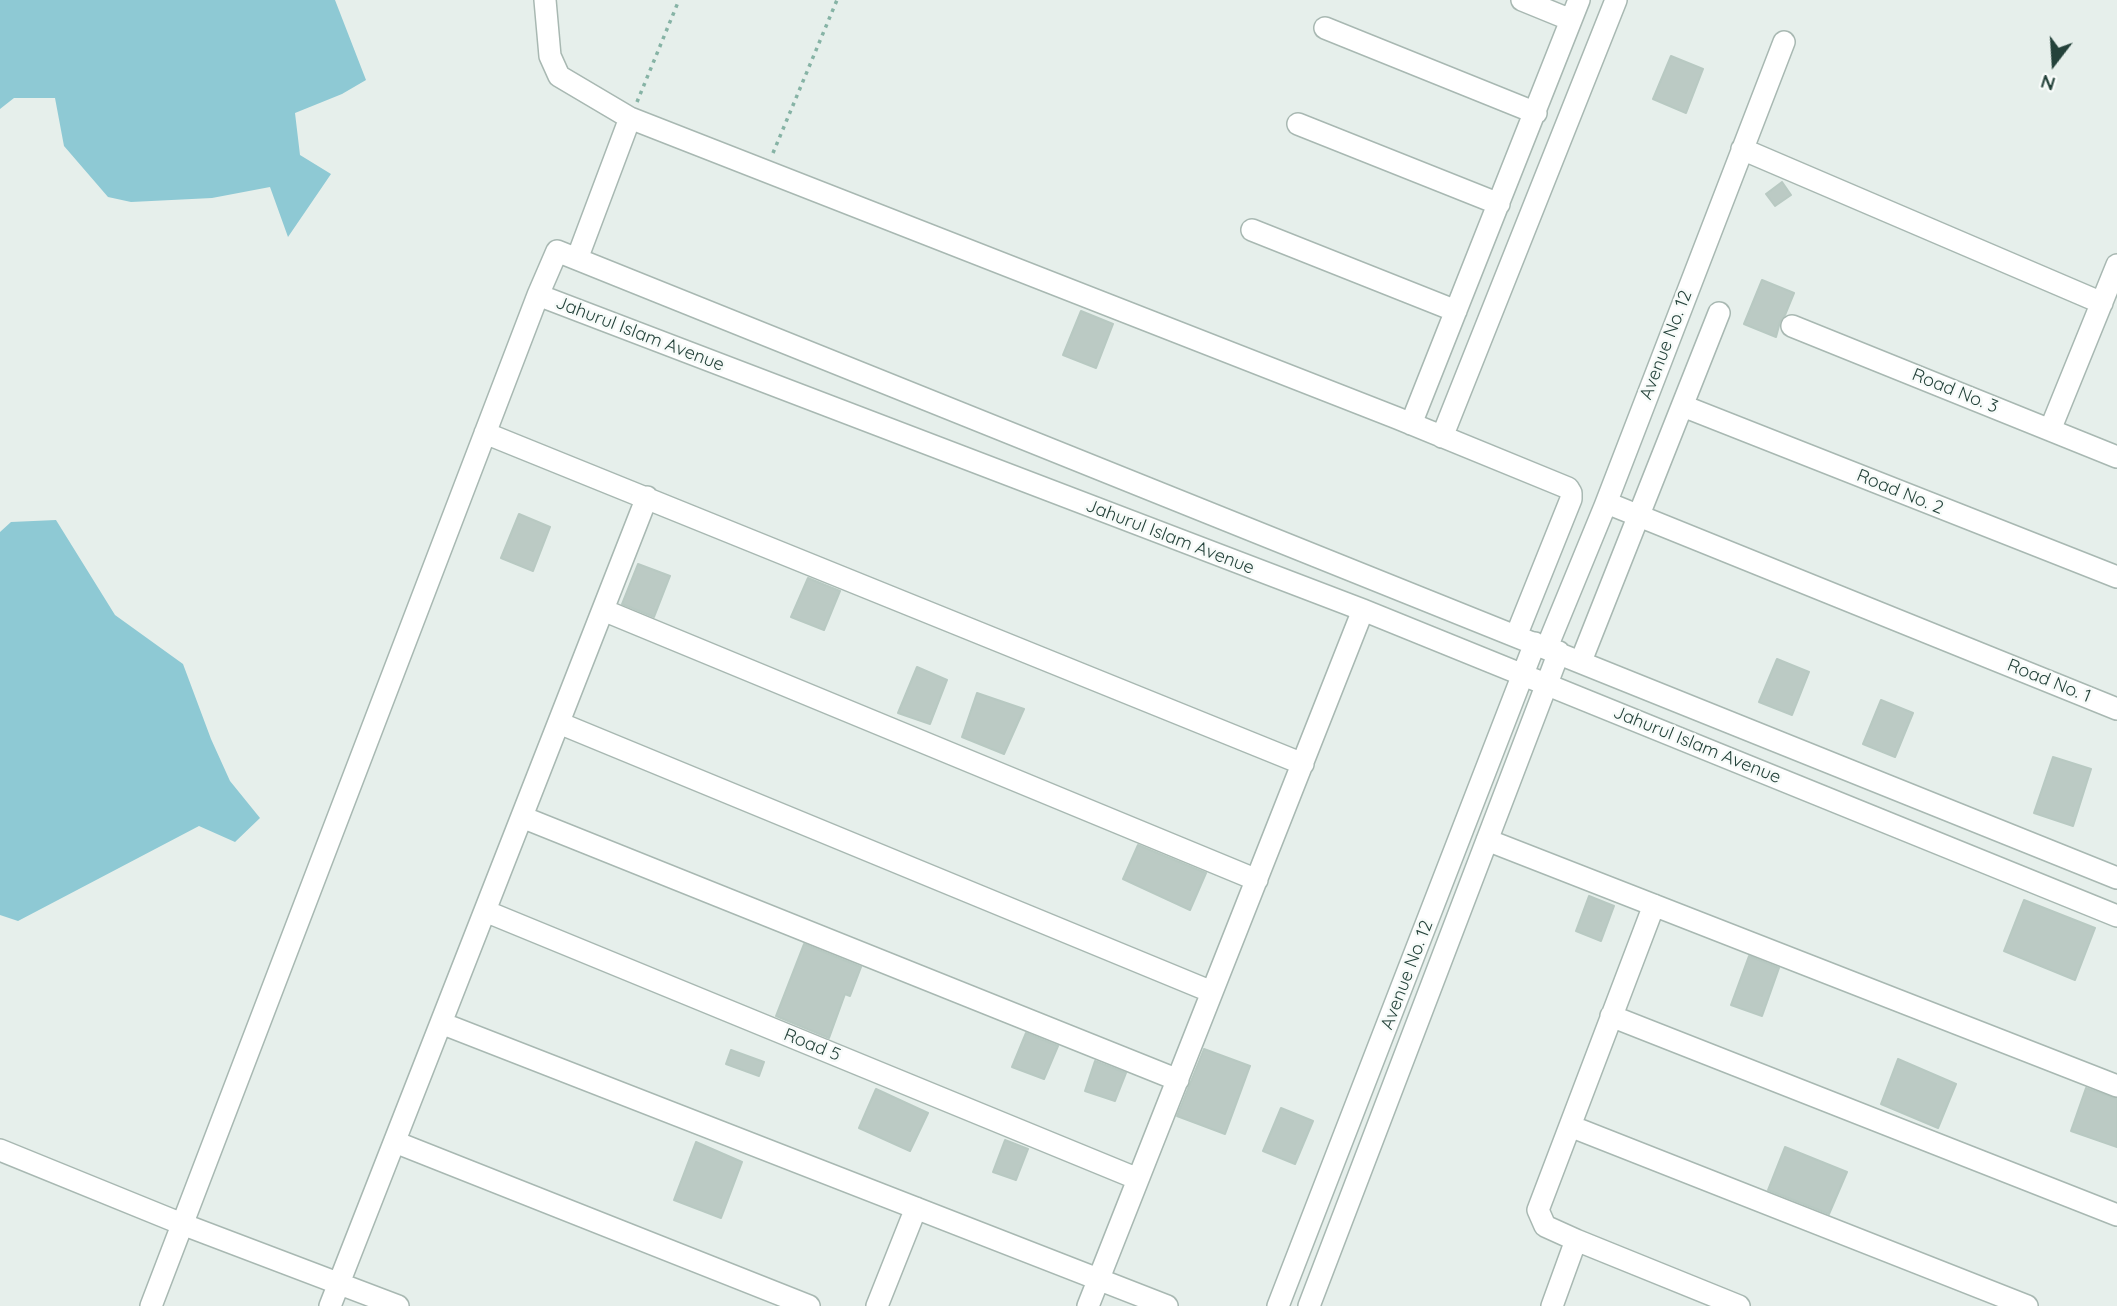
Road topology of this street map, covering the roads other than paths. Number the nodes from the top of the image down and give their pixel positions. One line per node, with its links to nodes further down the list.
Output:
1 (545, 0): 9 (street)
2 (1522, 0): 5 (street)
3 (1578, 0): 5 (street)
4 (1616, 0): 25 (street)
5 (1571, 20): 8 (street)
6 (1325, 28): 8 (street)
7 (1784, 42): 11 (street, Avenue No. 12)
8 (1535, 113): 12 (street)
9 (630, 118): 14 (street); 22 (street)
10 (1298, 124): 12 (street)
11 (1742, 149): 17 (street); 28 (street, Avenue No. 12)
12 (1499, 204): 18 (street)
13 (1252, 230): 18 (street)
14 (577, 259): 16 (street, Jahurul Islam Avenue); 33 (street, Jahurul Islam Avenue)
15 (2117, 265): 17 (street)
16 (538, 295): 24 (street); 32 (street, Jahurul Islam Avenue)
17 (2102, 303): 23 (street)
18 (1456, 311): 22 (street)
19 (1719, 313): 21 (street)
20 (1793, 326): 23 (street, Road No. 3)
21 (1683, 406): 29 (street); 30 (street, Road No. 2)
22 (1411, 424): 25 (street)
23 (2050, 430): 26 (street, Road No. 3)
24 (485, 433): 27 (street); 58 (street)
25 (1442, 437): 33 (street)
26 (2117, 457)
27 (647, 498): 31 (street); 39 (street)
28 (1605, 506): 29 (street, Road No. 1); 33 (street, Avenue No. 12)
29 (1640, 516): 34 (street); 37 (street, Road No. 1)
30 (2117, 577)
31 (603, 610): 38 (street); 43 (street)
32 (1363, 610): 35 (street, Jahurul Islam Avenue); 39 (street)
33 (1539, 645): 34 (street, Jahurul Islam Avenue); 35 (street, Avenue No. 12); 36 (street, Avenue No. 12)
34 (1581, 661): 42 (street, Jahurul Islam Avenue)
35 (1524, 676): 36 (street, Jahurul Islam Avenue); 69 (street, Avenue No. 12)
36 (1546, 684): 41 (street, Avenue No. 12); 46 (street, Jahurul Islam Avenue)
37 (2117, 709)
38 (559, 723): 40 (street); 47 (street)
39 (1303, 764): 43 (street)
40 (522, 817): 45 (street); 50 (street)
41 (1487, 840): 44 (street); 70 (street, Avenue No. 12)
42 (2117, 878)
43 (1257, 880): 47 (street)
44 (1654, 905): 48 (street); 51 (street)
45 (485, 911): 49 (street); 55 (street, Road 5)
46 (2117, 916)
47 (1212, 992): 50 (street)
48 (1611, 1016): 52 (street); 57 (street)
49 (442, 1023): 53 (street); 56 (street)
50 (1178, 1080): 55 (street)
51 (2117, 1086)
52 (1570, 1126): 59 (street); 73 (street)
53 (395, 1142): 61 (street); 65 (street)
54 (0, 1150): 58 (street)
55 (1139, 1179): 60 (street)
56 (915, 1208): 60 (street); 66 (street)
57 (2117, 1215)
58 (182, 1224): 61 (street); 62 (street)
59 (1576, 1240): 71 (street); 72 (street)
60 (1099, 1279): 67 (street); 68 (street)
61 (339, 1284): 63 (street); 64 (street)
62 (151, 1306)
63 (330, 1306)
64 (398, 1306)
65 (809, 1306)
66 (877, 1306)
67 (1088, 1306)
68 (1167, 1306)
69 (1278, 1306)
70 (1309, 1306)
71 (1552, 1306)
72 (1739, 1306)
73 (2027, 1306)

